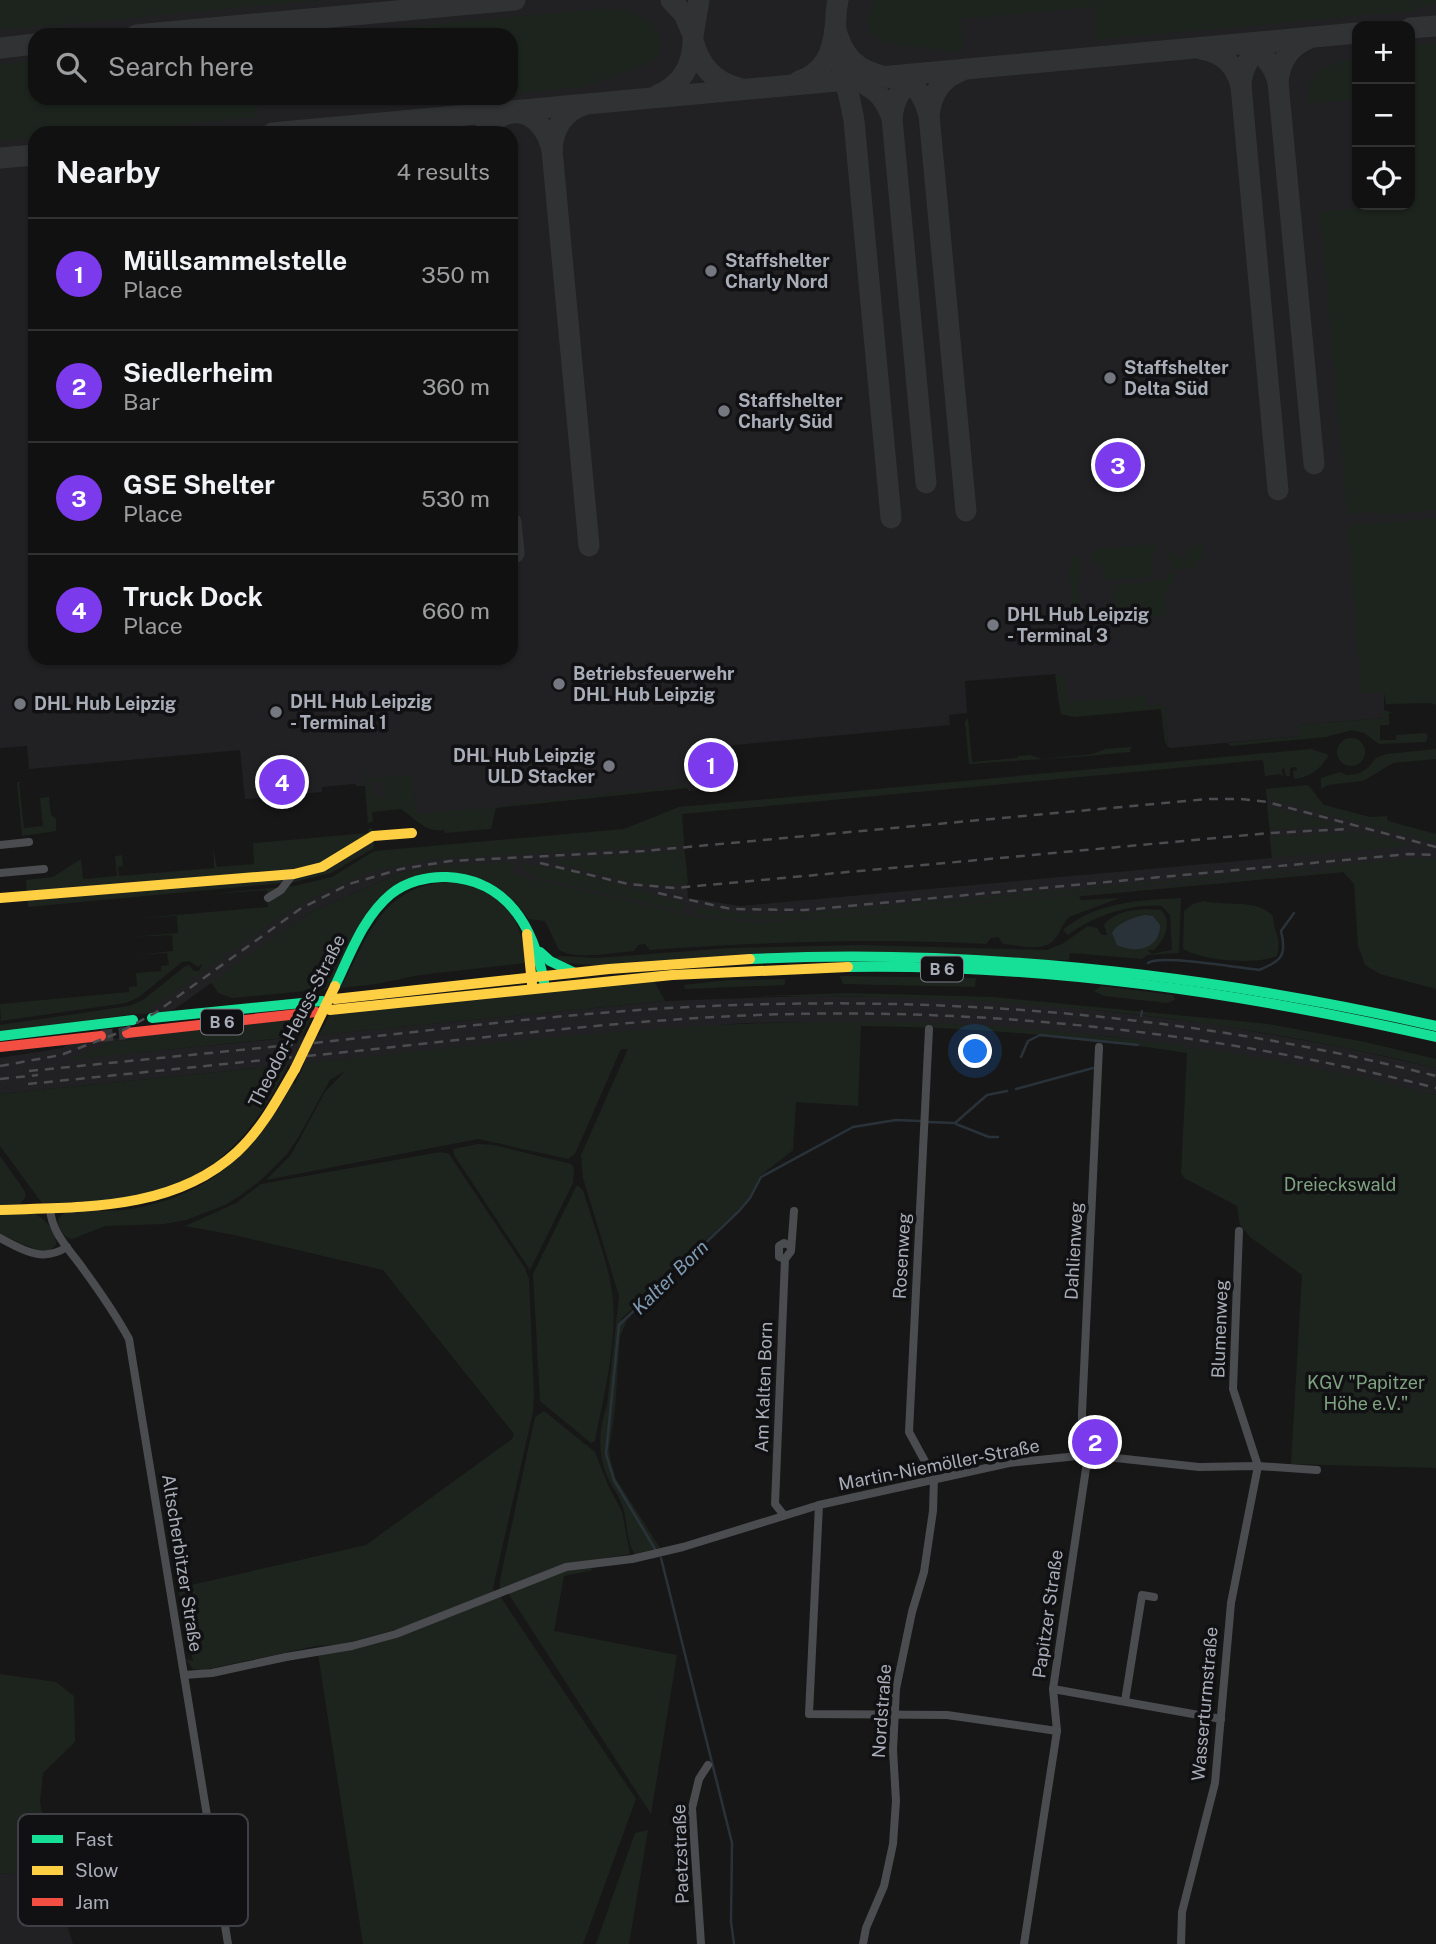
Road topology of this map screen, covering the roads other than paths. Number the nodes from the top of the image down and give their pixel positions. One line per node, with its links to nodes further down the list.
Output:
1 (412, 833): 6 (main road)
2 (29, 842): 3 (street)
3 (0, 845)
4 (44, 869): 5 (street)
5 (0, 873)
6 (293, 873): 7 (main road); 8 (street)
7 (0, 898)
8 (268, 898)
9 (525, 925): 10 (main road, Theodor-Heuss-Straße); 12 (main road, Theodor-Heuss-Straße); 29 (main road, Theodor-Heuss-Straße, bridge)
10 (537, 950): 11 (main road); 12 (main road, Theodor-Heuss-Straße)
11 (573, 972): 12 (main road, B 6); 18 (main road, B 6)
12 (537, 975): 13 (main road, Theodor-Heuss-Straße); 14 (main road, B 6)
13 (539, 989): 16 (main road, B 6); 18 (main road, B 6)
14 (335, 999)
15 (322, 1001): 19 (main road, B 6)
16 (330, 1010)
17 (316, 1012): 23 (main road, B 6)
18 (1349, 1012): 21 (main road, B 6); 26 (main road, B 6)
19 (152, 1018)
20 (133, 1020): 24 (main road)
21 (1436, 1027)
22 (929, 1029): 38 (street, Rosenweg)
23 (127, 1033)
24 (0, 1036)
25 (101, 1036): 28 (main road)
26 (1436, 1037)
27 (1099, 1046): 35 (street, Dahlienweg)
28 (0, 1047)
29 (50, 1209): 30 (main road, Theodor-Heuss-Straße); 34 (street, Altscherbitzer Straße)
30 (0, 1210)
31 (793, 1211): 40 (street, Am Kalten Born)
32 (1239, 1231): 36 (street, Blumenweg)
33 (0, 1238): 34 (street)
34 (66, 1247): 42 (street, Altscherbitzer Straße)
35 (1088, 1455): 36 (street, Martin-Niemöller-Straße); 38 (street, Martin-Niemöller-Straße); 43 (street, Papitzer Straße)
36 (1258, 1466): 37 (street, Martin-Niemöller-Straße); 46 (street, Wasserturmstraße)
37 (1317, 1470)
38 (934, 1478): 39 (street, Martin-Niemöller-Straße); 45 (street, Nordstraße)
39 (819, 1505): 40 (street, Martin-Niemöller-Straße); 45 (street, Martin-Niemöller-Straße)
40 (783, 1514): 42 (street, Martin-Niemöller-Straße)
41 (1154, 1597): 44 (street)
42 (184, 1675): 49 (street, Altscherbitzer Straße)
43 (1053, 1689): 44 (street); 47 (street, Papitzer Straße)
44 (1125, 1701): 46 (street)
45 (894, 1715): 47 (street); 53 (street, Nordstraße)
46 (1221, 1719): 55 (street, Wasserturmstraße)
47 (1057, 1731): 54 (street, Papitzer Straße)
48 (708, 1765): 52 (street, Paetzstraße)
49 (207, 1814)
50 (225, 1926): 51 (street, Altscherbitzer Straße)
51 (228, 1944)
52 (701, 1944)
53 (863, 1944)
54 (1024, 1944)
55 (1181, 1944)

